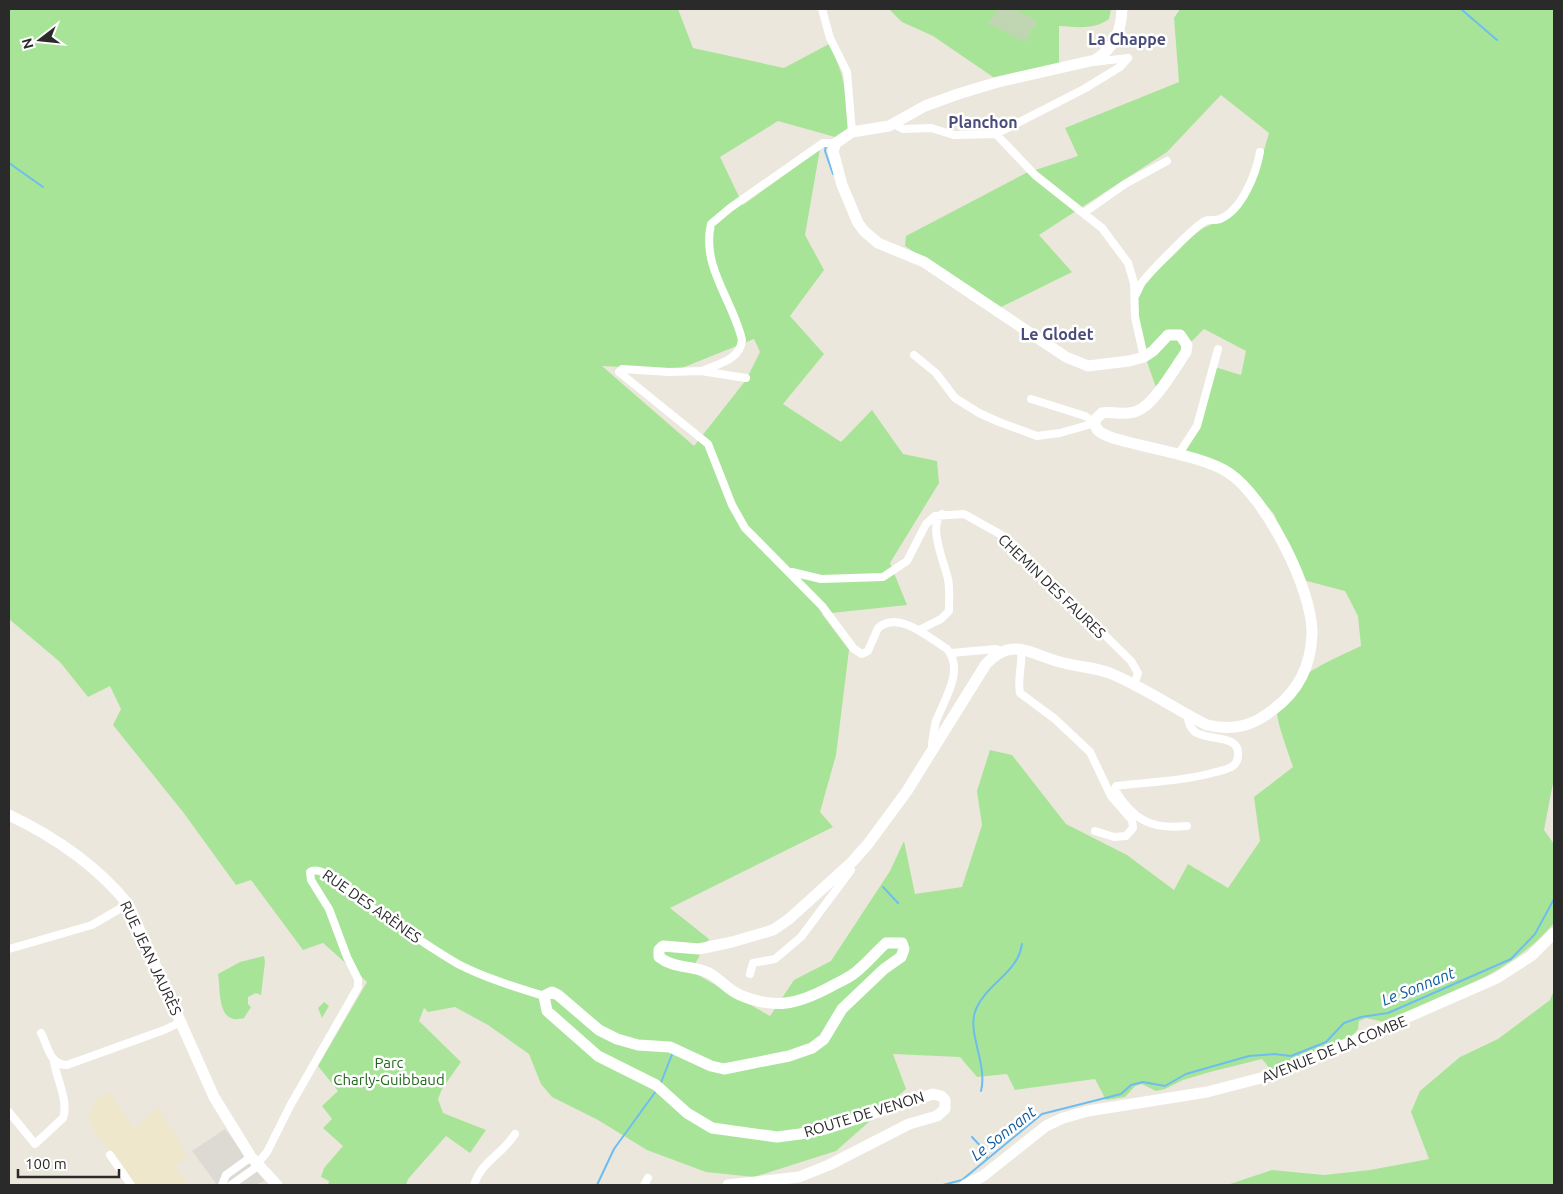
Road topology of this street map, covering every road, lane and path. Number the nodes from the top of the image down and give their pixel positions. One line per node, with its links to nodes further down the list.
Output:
1 (822, 9): 5 (street)
2 (1122, 9): 3 (street)
3 (1086, 63): 4 (street); 6 (street)
4 (894, 124): 5 (street); 6 (street)
5 (852, 132): 7 (street)
6 (996, 134): 10 (street)
7 (836, 143): 14 (street); 15 (street)
8 (1260, 152): 11 (street)
9 (1167, 161): 10 (street)
10 (1084, 212): 11 (street)
11 (1133, 300): 14 (street)
12 (1218, 349): 19 (street)
13 (914, 355): 18 (street)
14 (1144, 356): 18 (street)
15 (702, 371): 16 (street); 21 (street)
16 (746, 378)
17 (1031, 399): 18 (street)
18 (1095, 423): 19 (street)
19 (1178, 455): 27 (street)
20 (942, 514): 21 (street); 22 (street); 26 (street, CHEMIN DES FAURES)
21 (789, 572): 22 (street)
22 (919, 630): 25 (street)
23 (1021, 648): 24 (street); 26 (street); 31 (street)
24 (1001, 651): 25 (street); 28 (street)
25 (951, 653): 28 (street)
26 (1134, 685): 27 (street)
27 (1187, 715): 30 (street)
28 (934, 748): 32 (street)
29 (9, 815): 33 (street, RUE JEAN JAURÈS)
30 (1186, 826)
31 (1095, 831)
32 (852, 862): 36 (street); 37 (street)
33 (128, 904): 35 (street); 38 (street, RUE JEAN JAURÈS)
34 (1554, 933): 51 (street, AVENUE DE LA COMBE)
35 (9, 949)
36 (750, 974)
37 (544, 996): 44 (street, RUE DES ARÈNES); 50 (street, ROUTE DE VENON)
38 (181, 1022): 40 (street); 44 (street, RUE JEAN JAURÈS)
39 (40, 1033): 40 (street)
40 (54, 1061): 41 (street)
41 (9, 1112)
42 (515, 1134): 49 (street)
43 (110, 1155): 46 (street)
44 (256, 1162): 45 (street, RUE JEAN JAURÈS); 47 (street); 48 (street)
45 (275, 1184)
46 (131, 1185)
47 (222, 1185)
48 (231, 1185)
49 (474, 1185)
50 (728, 1185)
51 (966, 1185)

